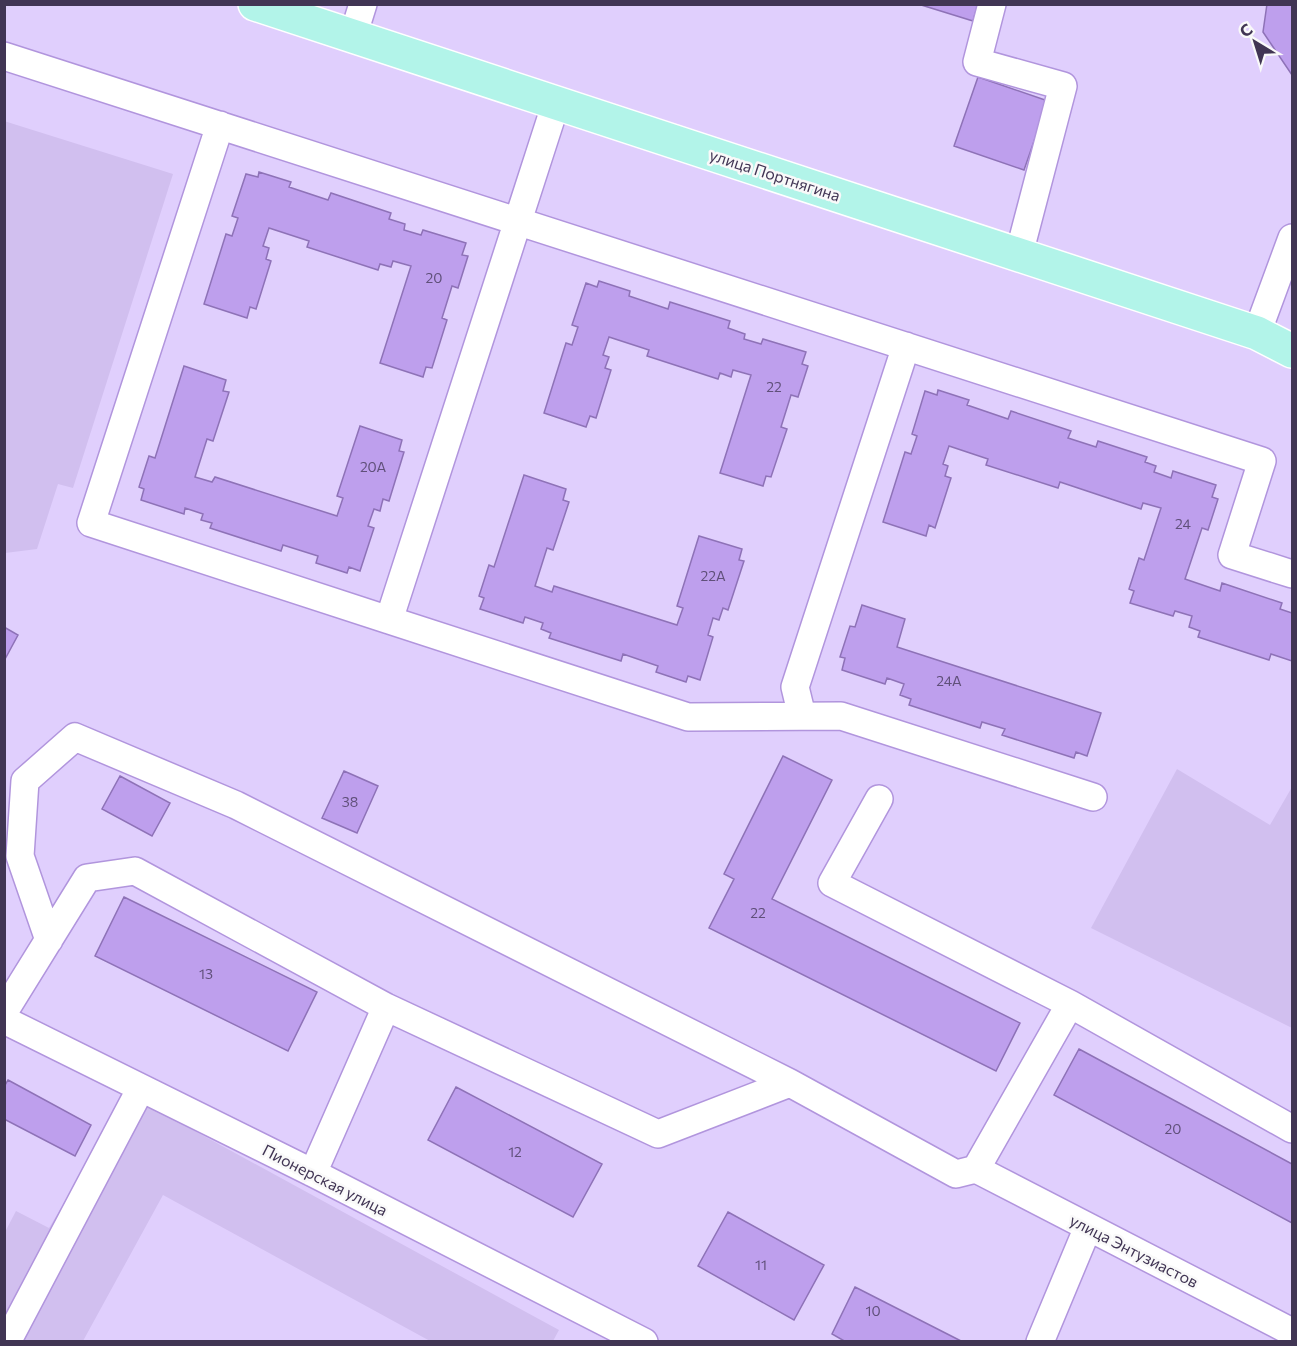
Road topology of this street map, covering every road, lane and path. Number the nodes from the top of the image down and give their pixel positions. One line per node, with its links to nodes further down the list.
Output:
1 (255, 4): 4 (main road, улица Портнягина)
2 (363, 4): 4 (street)
3 (992, 4): 10 (street)
4 (353, 36): 6 (main road, улица Портнягина)
5 (4, 56): 7 (street)
6 (556, 103): 8 (street); 10 (main road, улица Портнягина)
7 (220, 125): 8 (street); 15 (street)
8 (517, 221): 12 (street); 15 (street)
9 (1293, 238): 11 (street)
10 (1019, 255): 11 (main road, улица Портнягина)
11 (1257, 333): 13 (main road, улица Портнягина)
12 (906, 346): 14 (street); 16 (street)
13 (1293, 351)
14 (1293, 574)
15 (389, 620): 16 (street)
16 (802, 716): 17 (street)
17 (1093, 797)
18 (879, 799): 20 (street)
19 (49, 940): 21 (street); 22 (street); 24 (street)
20 (1070, 1004): 26 (street); 27 (street)
21 (386, 1006): 24 (street); 28 (street)
22 (4, 1012)
23 (4, 1020): 25 (street, Пионерская улица)
24 (790, 1083): 27 (street)
25 (141, 1088): 28 (street, Пионерская улица); 31 (street)
26 (1293, 1130)
27 (976, 1169): 29 (street, улица Энтузиастов)
28 (313, 1173): 32 (street, Пионерская улица)
29 (1088, 1227): 30 (street, улица Энтузиастов); 33 (street)
30 (1293, 1332)
31 (7, 1341)
32 (644, 1341)
33 (1040, 1341)

